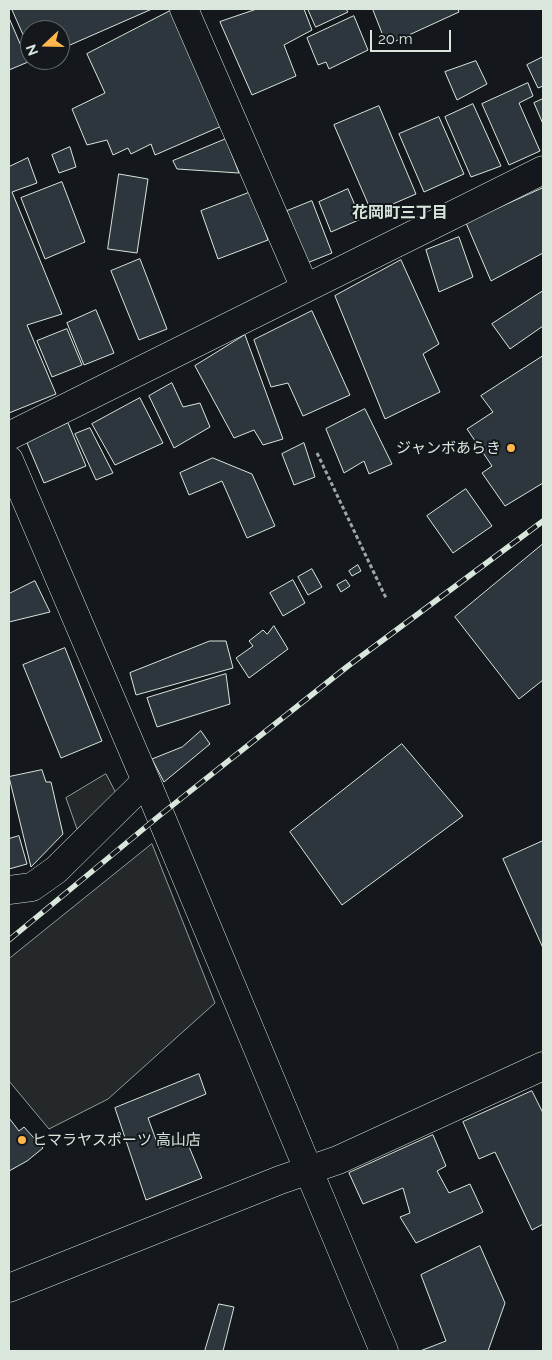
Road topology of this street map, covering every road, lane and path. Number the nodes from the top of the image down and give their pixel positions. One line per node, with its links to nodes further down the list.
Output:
1 (184, 9): 3 (street)
2 (543, 170): 3 (street)
3 (305, 288): 4 (street)
4 (9, 436)
5 (317, 453): 7 (path)
6 (9, 460): 8 (street)
7 (386, 598)
8 (146, 781): 9 (street); 11 (street)
9 (20, 889)
10 (543, 1066): 11 (street)
11 (310, 1170): 12 (street); 13 (street)
12 (9, 1288)
13 (384, 1351)

